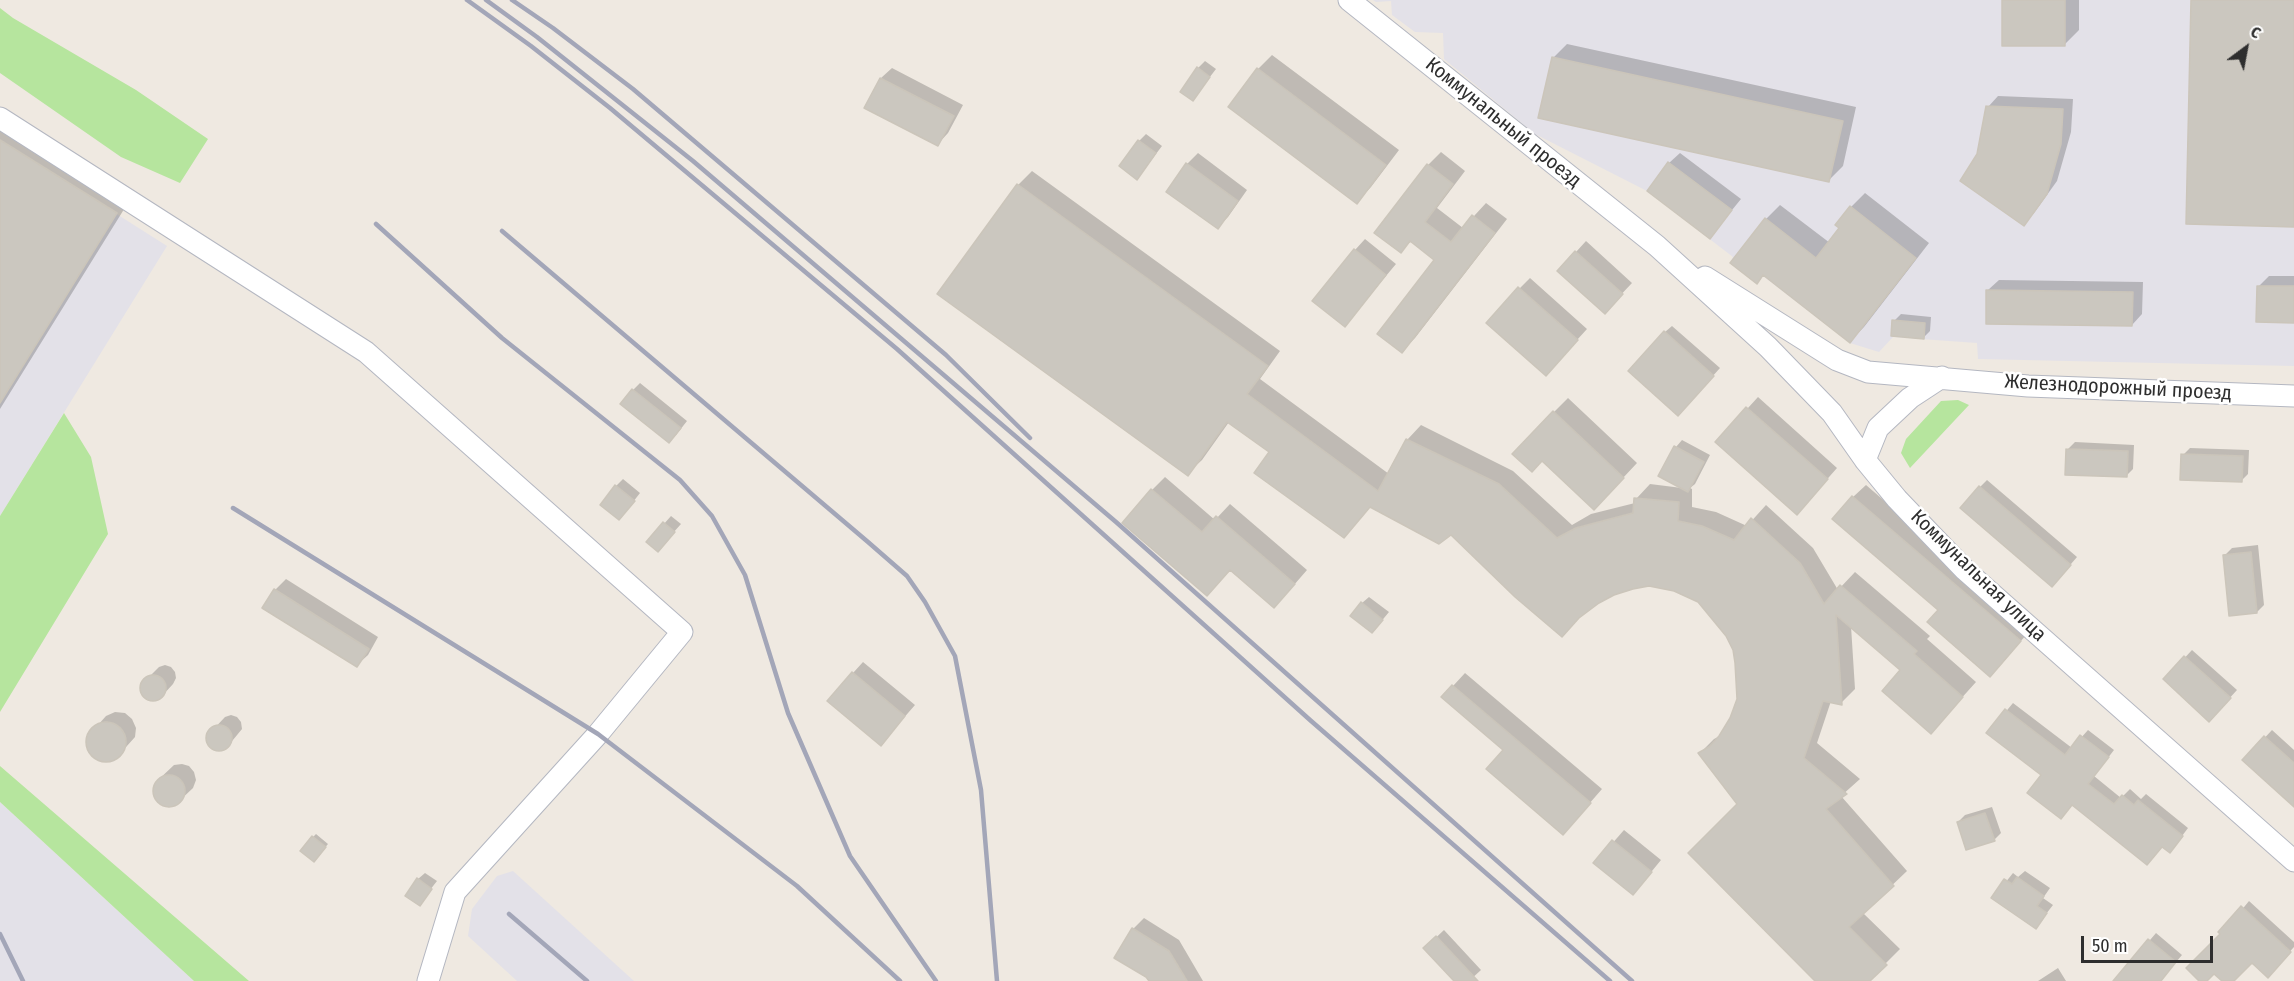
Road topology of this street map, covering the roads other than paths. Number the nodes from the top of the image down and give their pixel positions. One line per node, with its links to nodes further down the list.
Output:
1 (1349, 0): 3 (street, Коммунальный проезд)
2 (0, 118): 8 (street)
3 (1657, 246): 4 (street, Железнодорожный проезд); 6 (street, Коммунальная улица)
4 (1942, 377): 5 (street, Железнодорожный проезд); 6 (street)
5 (2294, 396)
6 (1865, 460): 7 (street, Коммунальная улица)
7 (2294, 861)
8 (428, 981)

